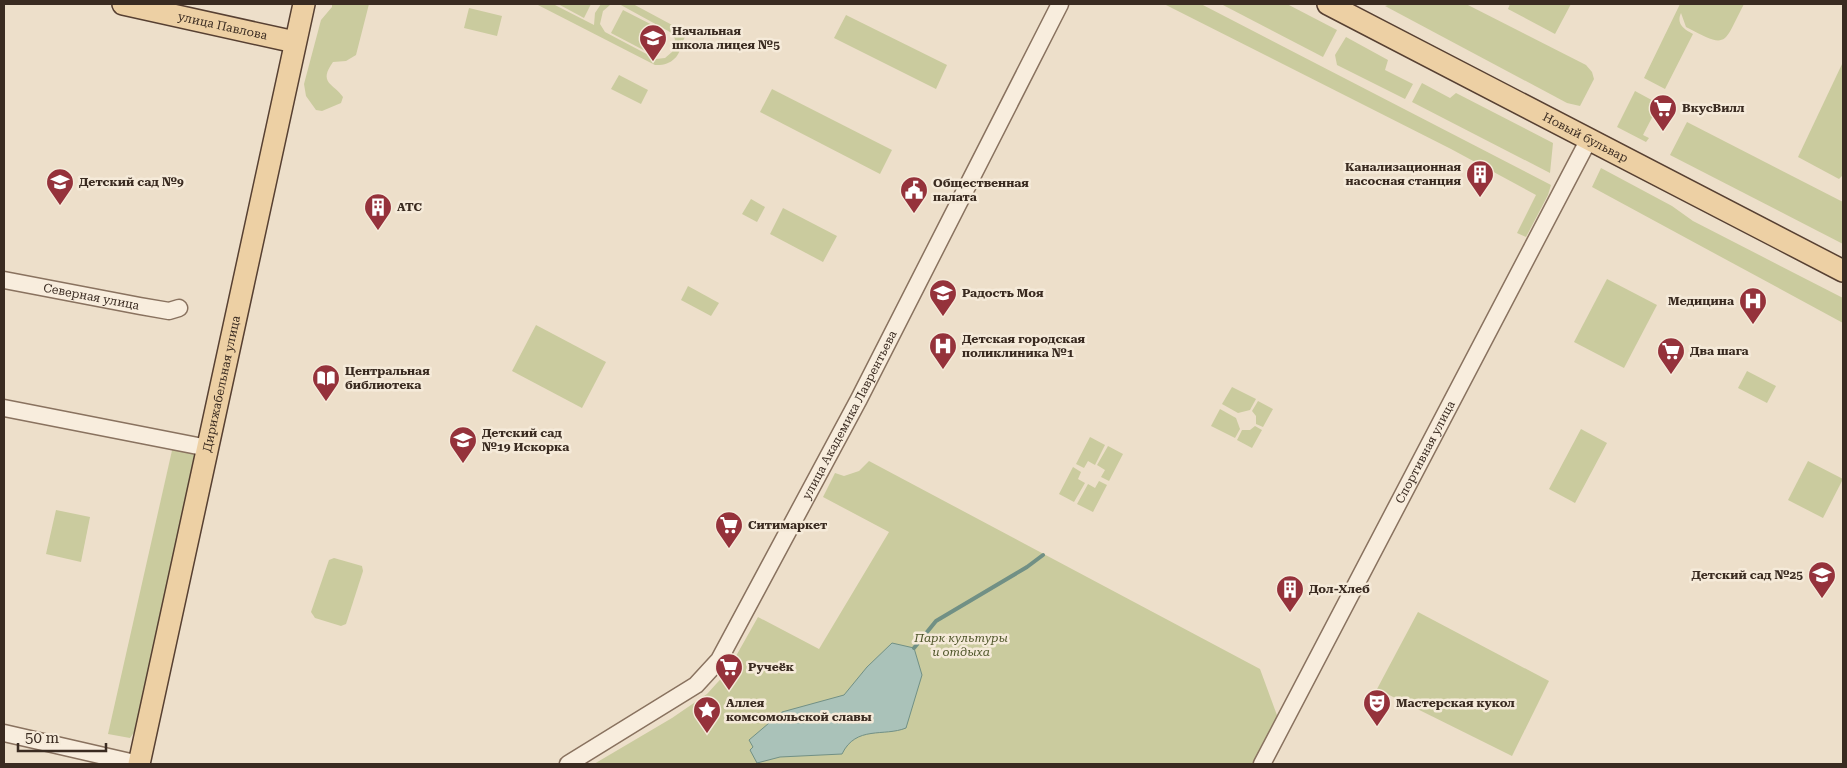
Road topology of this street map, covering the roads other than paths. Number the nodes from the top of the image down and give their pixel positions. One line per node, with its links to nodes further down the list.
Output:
1 (123, 4): 5 (main road, улица Павлова)
2 (304, 4): 5 (main road, Дирижабельная улица)
3 (1060, 4): 14 (street, улица Академика Лаврентьева)
4 (1328, 4): 6 (main road, Новый бульвар)
5 (295, 42): 11 (main road, Дирижабельная улица)
6 (1588, 139): 7 (main road, Новый бульвар); 15 (street, Спортивная улица)
7 (1843, 271)
8 (4, 280): 9 (street, Северная улица)
9 (179, 308)
10 (4, 408): 11 (street)
11 (208, 448): 13 (main road, Дирижабельная улица)
12 (4, 733): 13 (street)
13 (139, 764)
14 (568, 764)
15 (1262, 764)

